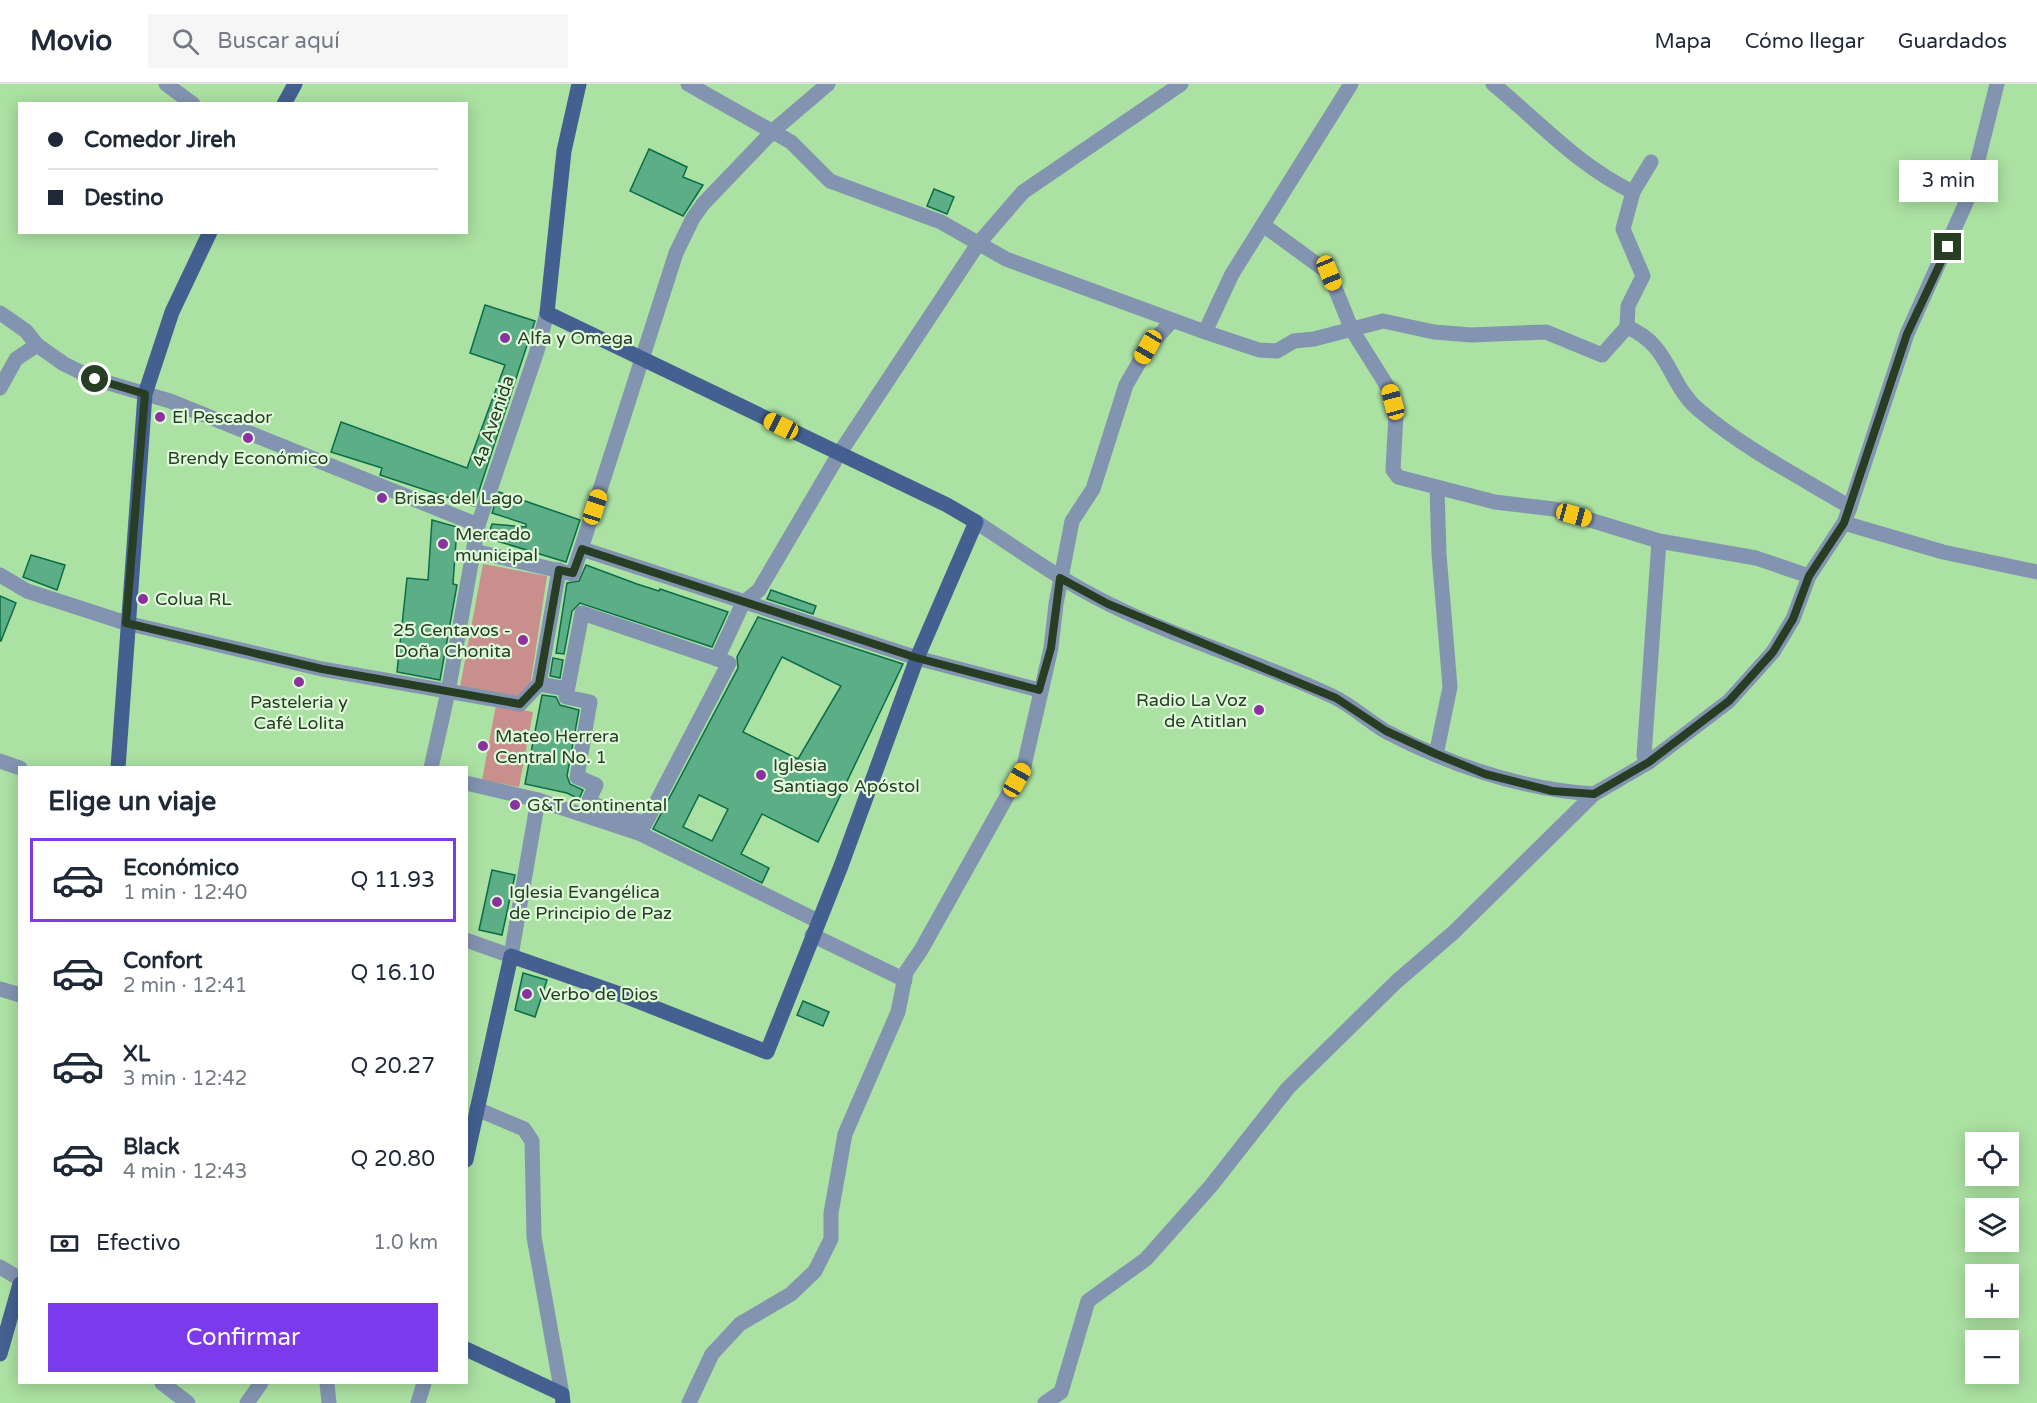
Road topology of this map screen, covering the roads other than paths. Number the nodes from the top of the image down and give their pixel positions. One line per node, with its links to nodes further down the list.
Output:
1 (166, 84): 10 (street)
2 (295, 84): 11 (main road)
3 (579, 84): 19 (main road, 4a Avenida)
4 (688, 84): 12 (street)
5 (828, 84): 12 (street)
6 (1181, 84): 17 (street)
7 (1351, 84): 15 (street)
8 (1493, 84): 14 (street)
9 (1997, 84): 30 (street)
10 (190, 102)
11 (285, 102)
12 (774, 130): 17 (street); 25 (street)
13 (1651, 162): 14 (street)
14 (1633, 192): 21 (street)
15 (1263, 225): 22 (street); 23 (street)
16 (209, 234): 27 (main road)
17 (978, 244): 20 (street); 28 (street)
18 (0, 313): 24 (street)
19 (547, 313): 25 (main road); 33 (street, 4a Avenida)
20 (1172, 321): 23 (street); 41 (street)
21 (1627, 327): 22 (street); 30 (street)
22 (1352, 330): 23 (street); 29 (street)
23 (1205, 333)
24 (37, 345): 26 (street); 27 (street)
25 (643, 359): 28 (main road); 35 (street)
26 (0, 388)
27 (145, 394): 33 (street); 43 (main road)
28 (839, 454): 31 (main road); 42 (street)
29 (1437, 488): 34 (street); 50 (street)
30 (1850, 507): 32 (street)
31 (976, 522): 41 (street); 44 (main road)
32 (1844, 523): 38 (street); 40 (street)
33 (478, 525): 36 (street, 4a Avenida)
34 (1659, 541): 40 (street); 52 (street)
35 (582, 549): 37 (street); 42 (street)
36 (474, 551): 37 (street); 49 (street, 4a Avenida)
37 (559, 570): 46 (street)
38 (2037, 572)
39 (0, 575): 43 (street)
40 (1809, 576): 52 (street)
41 (1060, 578): 48 (street); 50 (street)
42 (743, 603): 44 (street); 45 (street)
43 (126, 623): 49 (street); 53 (main road)
44 (917, 658): 48 (street); 59 (main road)
45 (717, 659): 47 (street); 47 (street)
46 (539, 684): 47 (street); 49 (street)
47 (567, 689)
48 (1039, 690): 62 (street)
49 (448, 692): 54 (street, 4a Avenida)
50 (1436, 754): 57 (street)
51 (0, 761): 55 (street)
52 (1649, 762): 57 (street)
53 (118, 766)
54 (431, 766)
55 (18, 767)
56 (468, 783): 58 (street)
57 (1594, 794): 82 (street)
58 (538, 800): 59 (street); 61 (street)
59 (815, 928): 61 (main road); 62 (street)
60 (468, 941): 61 (street)
61 (512, 956): 65 (main road)
62 (905, 980): 81 (street)
63 (0, 989): 64 (street)
64 (18, 994)
65 (473, 1112): 66 (main road); 76 (street)
66 (468, 1146)
67 (0, 1268): 68 (street)
68 (18, 1280)
69 (18, 1288): 71 (main road)
70 (468, 1350): 76 (main road)
71 (0, 1354)
72 (163, 1384): 77 (street)
73 (260, 1384): 78 (street)
74 (327, 1384): 79 (street)
75 (424, 1384): 80 (street)
76 (563, 1399)
77 (188, 1403)
78 (247, 1403)
79 (329, 1403)
80 (418, 1403)
81 (689, 1403)
82 (1045, 1403)

